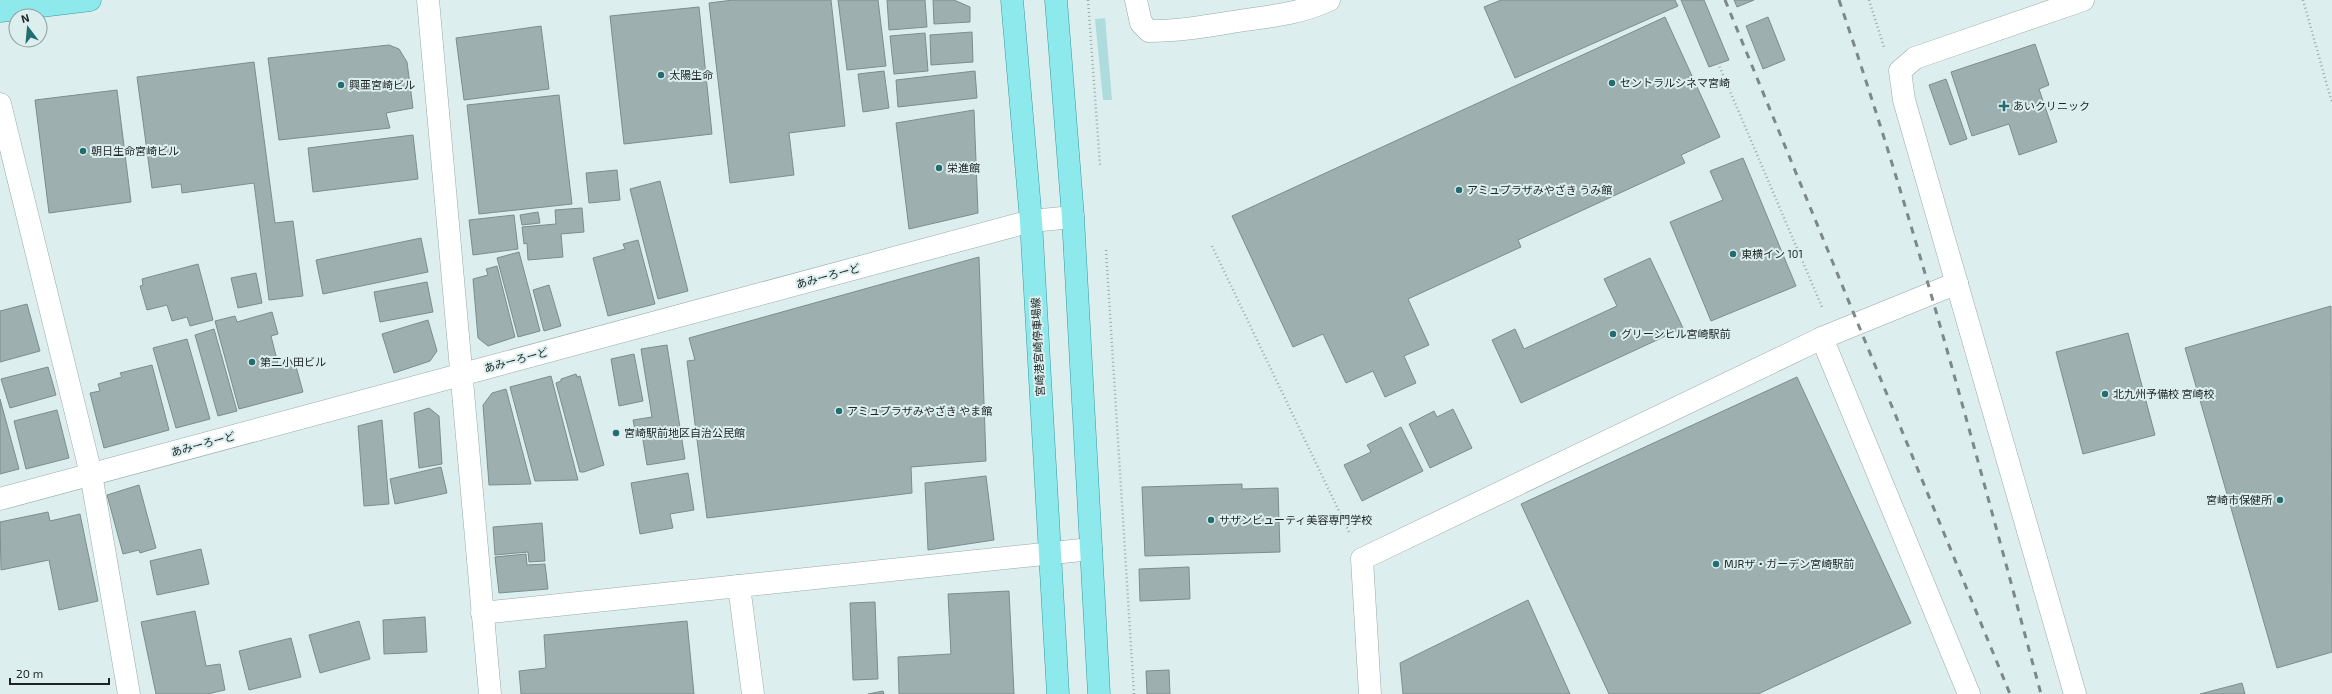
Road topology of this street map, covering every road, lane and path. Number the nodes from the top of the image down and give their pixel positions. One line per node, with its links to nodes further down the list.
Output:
1 (90, 0): 11 (main road)
2 (428, 0): 24 (street)
3 (1012, 0): 18 (main road, 宮崎港宮崎停車場線)
4 (1056, 0): 17 (main road)
5 (1088, 0): 16 (path)
6 (1136, 0): 7 (street)
7 (1328, 0)
8 (1869, 0): 12 (path)
9 (2083, 0): 21 (street)
10 (2303, 0): 14 (path)
11 (0, 11)
12 (1884, 47)
13 (1718, 63): 22 (path)
14 (2332, 103)
15 (0, 104): 25 (street)
16 (1100, 168)
17 (1073, 217): 18 (street, あみーろーど); 27 (main road)
18 (1031, 221): 24 (street, あみーろーど); 28 (main road, 宮崎港宮崎停車場線)
19 (1105, 246): 37 (path)
20 (1212, 246): 29 (path)
21 (1957, 283): 23 (street); 40 (street)
22 (1824, 311)
23 (1822, 338): 29 (street); 39 (street)
24 (460, 375): 25 (street, あみーろーど); 31 (street)
25 (91, 474): 26 (street, あみーろーど); 32 (street)
26 (0, 499)
27 (1091, 549): 28 (street); 36 (main road)
28 (1049, 554): 30 (street); 35 (main road, 宮崎港宮崎停車場線)
29 (1362, 560): 38 (street)
30 (739, 586): 31 (street); 34 (street)
31 (482, 612): 33 (street)
32 (129, 694)
33 (490, 694)
34 (753, 694)
35 (1058, 694)
36 (1099, 694)
37 (1134, 694)
38 (1370, 694)
39 (1969, 694)
40 (2075, 694)

